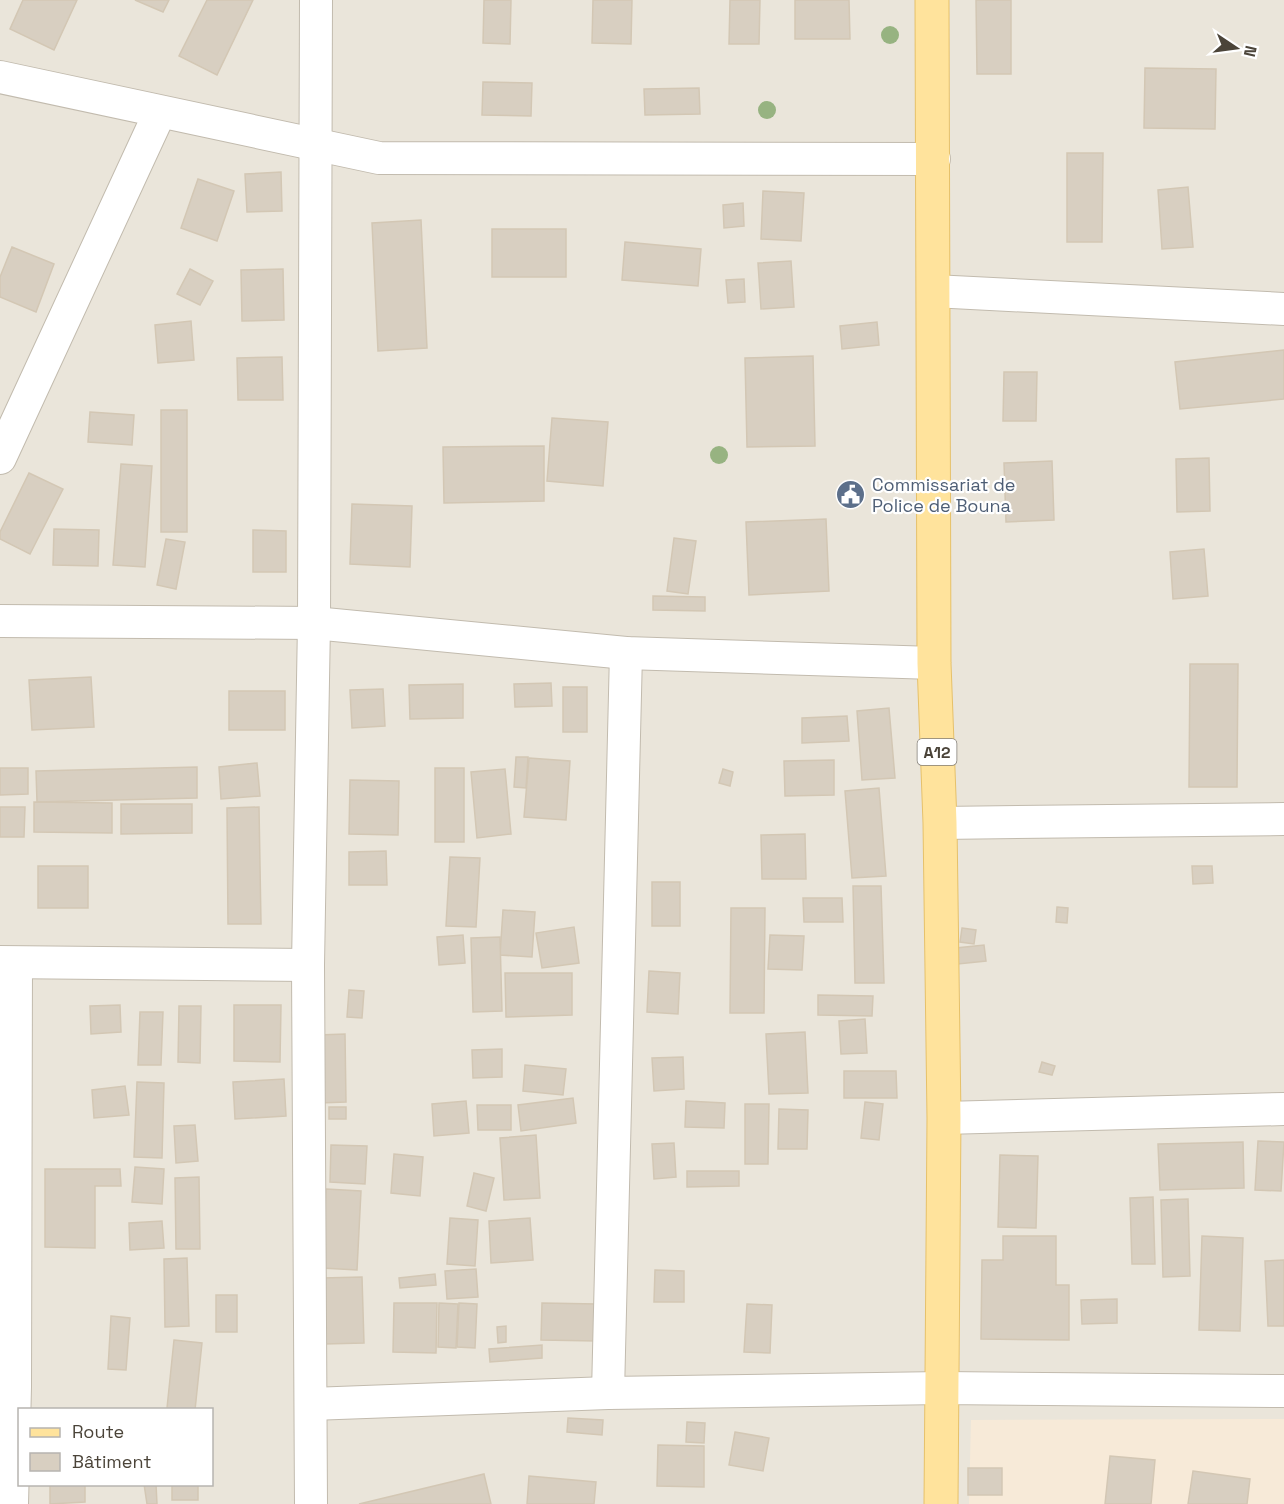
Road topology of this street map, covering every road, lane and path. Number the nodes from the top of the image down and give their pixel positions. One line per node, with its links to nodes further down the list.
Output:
1 (316, 0): 5 (street)
2 (932, 0): 6 (main road, A12)
3 (0, 77): 4 (street)
4 (160, 112): 5 (street); 9 (street)
5 (314, 144): 6 (street); 11 (street)
6 (934, 159): 7 (main road, A12)
7 (933, 291): 8 (street); 13 (main road, A12)
8 (1284, 309)
9 (0, 458)
10 (0, 621): 11 (street)
11 (314, 623): 12 (street); 17 (street)
12 (626, 653): 13 (street); 24 (street)
13 (934, 663): 15 (main road, A12)
14 (1284, 819): 15 (street)
15 (940, 823): 20 (main road, A12)
16 (8, 962): 17 (street); 18 (street)
17 (308, 965): 25 (street)
18 (8, 1078): 21 (street)
19 (1284, 1109): 20 (street)
20 (944, 1118): 22 (main road, A12)
21 (8, 1387): 26 (street)
22 (942, 1388): 23 (street); 24 (street); 28 (main road, A12)
23 (1284, 1391)
24 (608, 1393): 25 (street)
25 (311, 1404): 27 (street)
26 (12, 1504)
27 (311, 1504)
28 (941, 1504)

